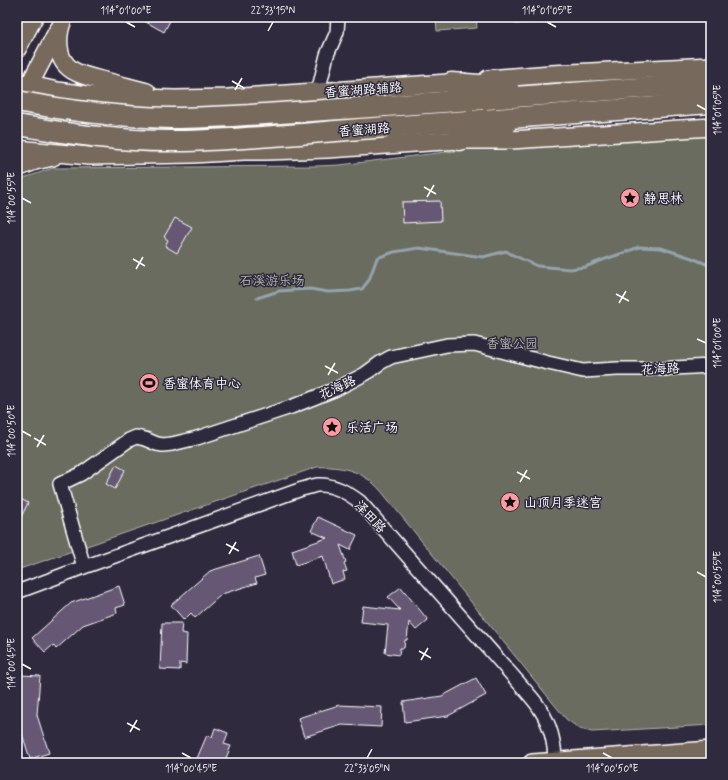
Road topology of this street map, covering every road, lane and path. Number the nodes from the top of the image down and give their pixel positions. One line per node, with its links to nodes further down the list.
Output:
1 (26, 17): 5 (main road)
2 (34, 17): 6 (main road)
3 (338, 17): 11 (street)
4 (64, 18): 8 (main road); 14 (main road)
5 (17, 27)
6 (17, 48)
7 (711, 66): 9 (main road, 香蜜湖路辅路)
8 (23, 83): 13 (main road, 香蜜湖路辅路); 17 (main road)
9 (451, 83): 11 (main road, 香蜜湖路辅路); 12 (highway)
10 (711, 83): 12 (highway, 香蜜湖路)
11 (318, 92): 14 (main road, 香蜜湖路辅路)
12 (570, 93): 15 (highway, 香蜜湖路, bridge)
13 (82, 94): 14 (main road, 香蜜湖路辅路); 23 (main road)
14 (175, 99)
15 (17, 101)
16 (711, 103): 18 (highway, 香蜜湖路)
17 (17, 108)
18 (550, 115): 19 (highway, 香蜜湖路, bridge); 21 (highway)
19 (17, 125)
20 (711, 126): 21 (main road)
21 (459, 140): 23 (main road)
22 (17, 149): 23 (main road)
23 (84, 155): 24 (main road)
24 (17, 168)
25 (711, 366): 26 (street, 花海路)
26 (84, 567): 27 (street, 泽田路); 29 (street, 泽田路)
27 (17, 592)
28 (711, 750): 29 (main road)
29 (556, 762): 30 (main road)
30 (532, 763)

